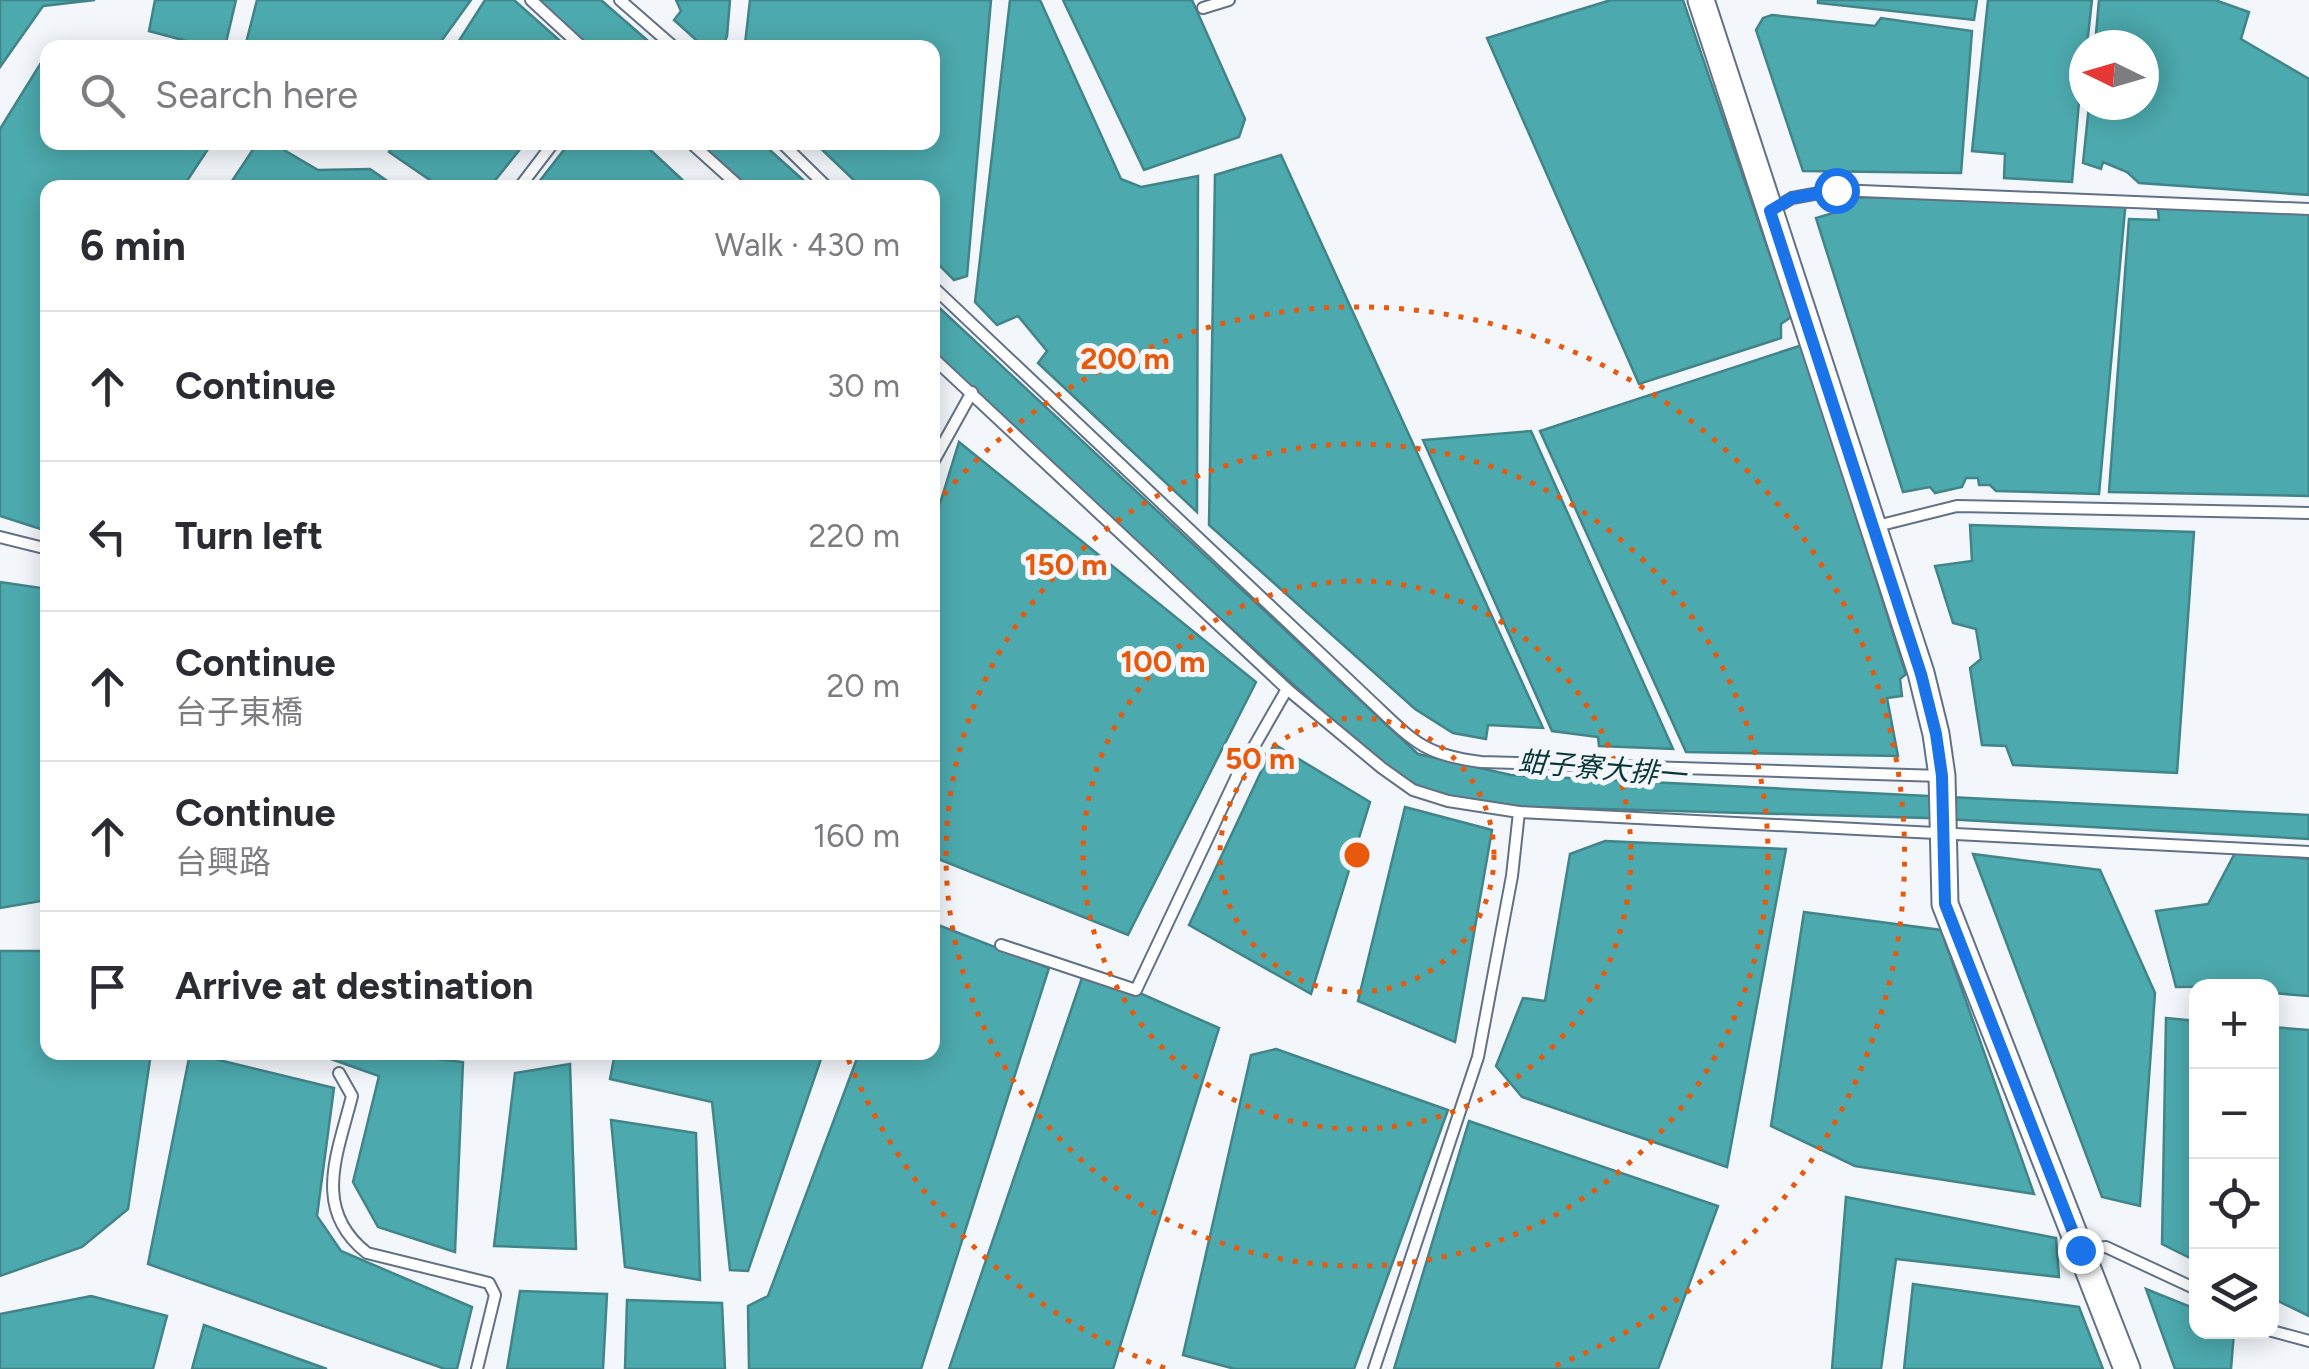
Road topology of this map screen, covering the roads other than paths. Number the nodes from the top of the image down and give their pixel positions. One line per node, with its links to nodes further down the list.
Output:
1 (531, 0): 6 (lane)
2 (620, 0): 7 (lane)
3 (1229, 0): 5 (lane)
4 (1700, 0): 15 (street)
5 (1203, 8)
6 (575, 40)
7 (666, 40)
8 (548, 150): 11 (lane)
9 (699, 150): 12 (lane)
10 (788, 150): 13 (lane)
11 (524, 180)
12 (732, 180)
13 (820, 180)
14 (2309, 209): 15 (lane)
15 (1770, 211): 21 (street)
16 (940, 294): 25 (lane)
17 (940, 364): 18 (lane)
18 (972, 392): 19 (lane); 24 (lane)
19 (940, 450)
20 (2309, 513): 21 (lane)
21 (1874, 527): 25 (street)
22 (0, 537): 23 (lane)
23 (40, 547)
24 (1288, 689): 26 (lane); 29 (lane)
25 (1942, 776): 27 (street)
26 (1519, 812): 27 (lane); 36 (lane)
27 (1941, 835): 28 (lane); 31 (street)
28 (2309, 852)
29 (1001, 945)
30 (339, 1074): 35 (lane)
31 (2080, 1250): 32 (lane); 37 (street)
32 (2189, 1286)
33 (2279, 1333): 34 (lane)
34 (2309, 1341)
35 (478, 1369)
36 (1374, 1369)
37 (2126, 1369)

